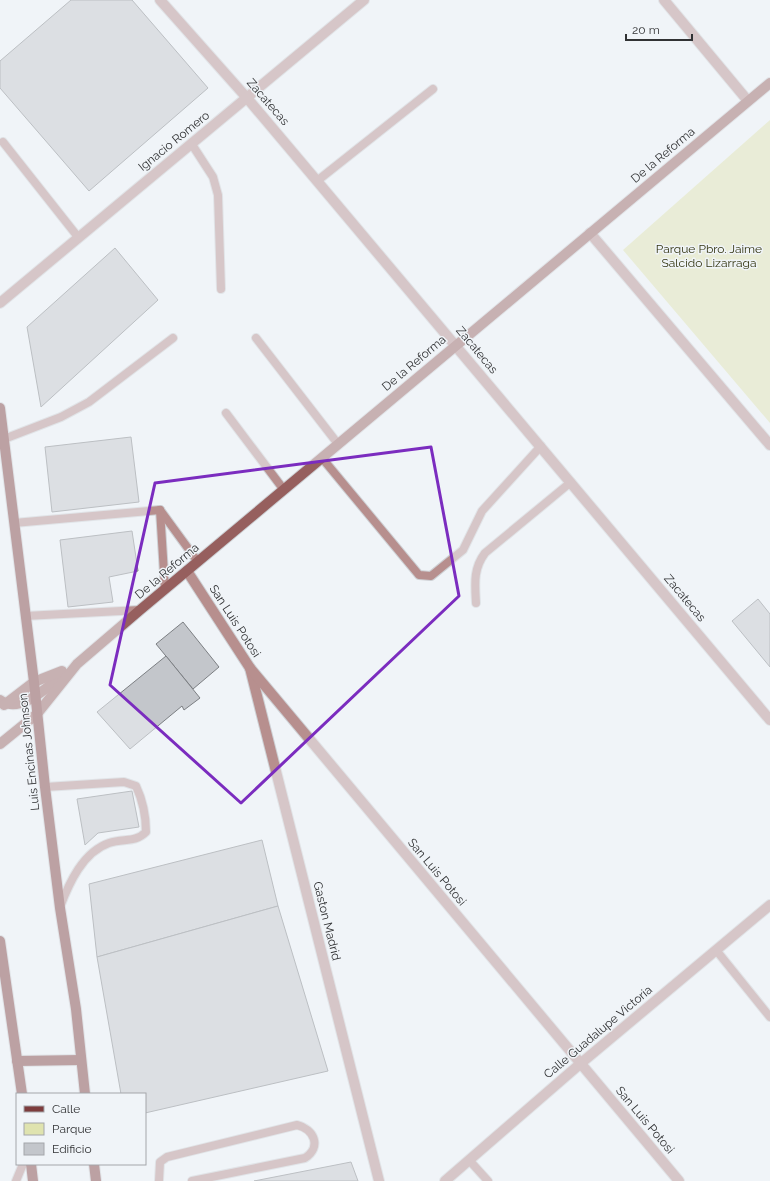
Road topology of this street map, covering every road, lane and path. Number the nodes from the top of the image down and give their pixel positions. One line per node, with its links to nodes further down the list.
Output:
1 (160, 0): 6 (street, Zacatecas)
2 (364, 0): 6 (street, Ignacio Romero)
3 (664, 0): 7 (street)
4 (770, 83): 7 (main road, De la Reforma)
5 (433, 89): 10 (lane)
6 (247, 98): 9 (street, Ignacio Romero); 10 (street, Zacatecas)
7 (748, 101): 11 (main road, De la Reforma)
8 (3, 142): 12 (lane)
9 (192, 143): 12 (street, Ignacio Romero); 13 (lane)
10 (317, 181): 17 (street, Zacatecas)
11 (590, 233): 17 (main road, De la Reforma); 22 (street)
12 (78, 237): 14 (street, Ignacio Romero)
13 (221, 289)
14 (0, 303)
15 (173, 338): 20 (lane)
16 (256, 338): 21 (lane)
17 (456, 345): 21 (main road, De la Reforma); 23 (street, Zacatecas)
18 (0, 408): 20 (main road, Luis Encinas Johnson)
19 (226, 413): 26 (lane)
20 (4, 439): 28 (main road, Luis Encinas Johnson)
21 (338, 444): 24 (main road, De la Reforma)
22 (770, 445)
23 (541, 446): 24 (lane); 25 (street, Zacatecas)
24 (322, 458): 26 (main road, De la Reforma)
25 (571, 482): 32 (lane); 41 (street, Zacatecas)
26 (284, 490): 29 (main road, De la Reforma)
27 (160, 510): 28 (lane); 29 (lane); 31 (lane)
28 (14, 523): 34 (main road, Luis Encinas Johnson)
29 (198, 562): 30 (main road, De la Reforma)
30 (187, 571): 31 (main road, De la Reforma); 36 (street, San Luis Potosi)
31 (165, 589): 33 (main road, De la Reforma)
32 (476, 603)
33 (140, 610): 34 (lane); 35 (main road, De la Reforma)
34 (25, 616): 37 (main road, Luis Encinas Johnson)
35 (77, 664): 37 (main road, De la Reforma); 38 (main road); 40 (main road, De la Reforma)
36 (250, 668): 51 (street, San Luis Potosi); 63 (street, Gaston Madrid)
37 (34, 682): 38 (main road, Luis Encinas Johnson); 39 (main road, De la Reforma)
38 (35, 696): 39 (main road); 40 (main road, Luis Encinas Johnson)
39 (2, 704)
40 (37, 714): 42 (main road, De la Reforma); 43 (main road, Luis Encinas Johnson)
41 (770, 720)
42 (0, 744)
43 (45, 787): 45 (main road, Luis Encinas Johnson); 45 (lane)
44 (770, 905): 47 (street, Calle Guadalupe Victoria)
45 (60, 908): 49 (main road, Luis Encinas Johnson)
46 (0, 948): 50 (main road)
47 (716, 950): 48 (lane); 51 (street, Calle Guadalupe Victoria)
48 (770, 1017)
49 (81, 1060): 50 (main road); 53 (main road, Luis Encinas Johnson)
50 (17, 1061): 52 (main road)
51 (580, 1064): 54 (street, Calle Guadalupe Victoria); 66 (street, San Luis Potosi)
52 (22, 1093)
53 (85, 1093)
54 (469, 1160): 64 (street, Calle Guadalupe Victoria); 65 (lane)
55 (23, 1165): 58 (lane)
56 (31, 1165): 59 (main road)
57 (94, 1165): 60 (main road)
58 (16, 1181)
59 (33, 1181)
60 (96, 1181)
61 (159, 1181): 62 (lane)
62 (192, 1181)
63 (379, 1181)
64 (444, 1181)
65 (488, 1181)
66 (679, 1181)

